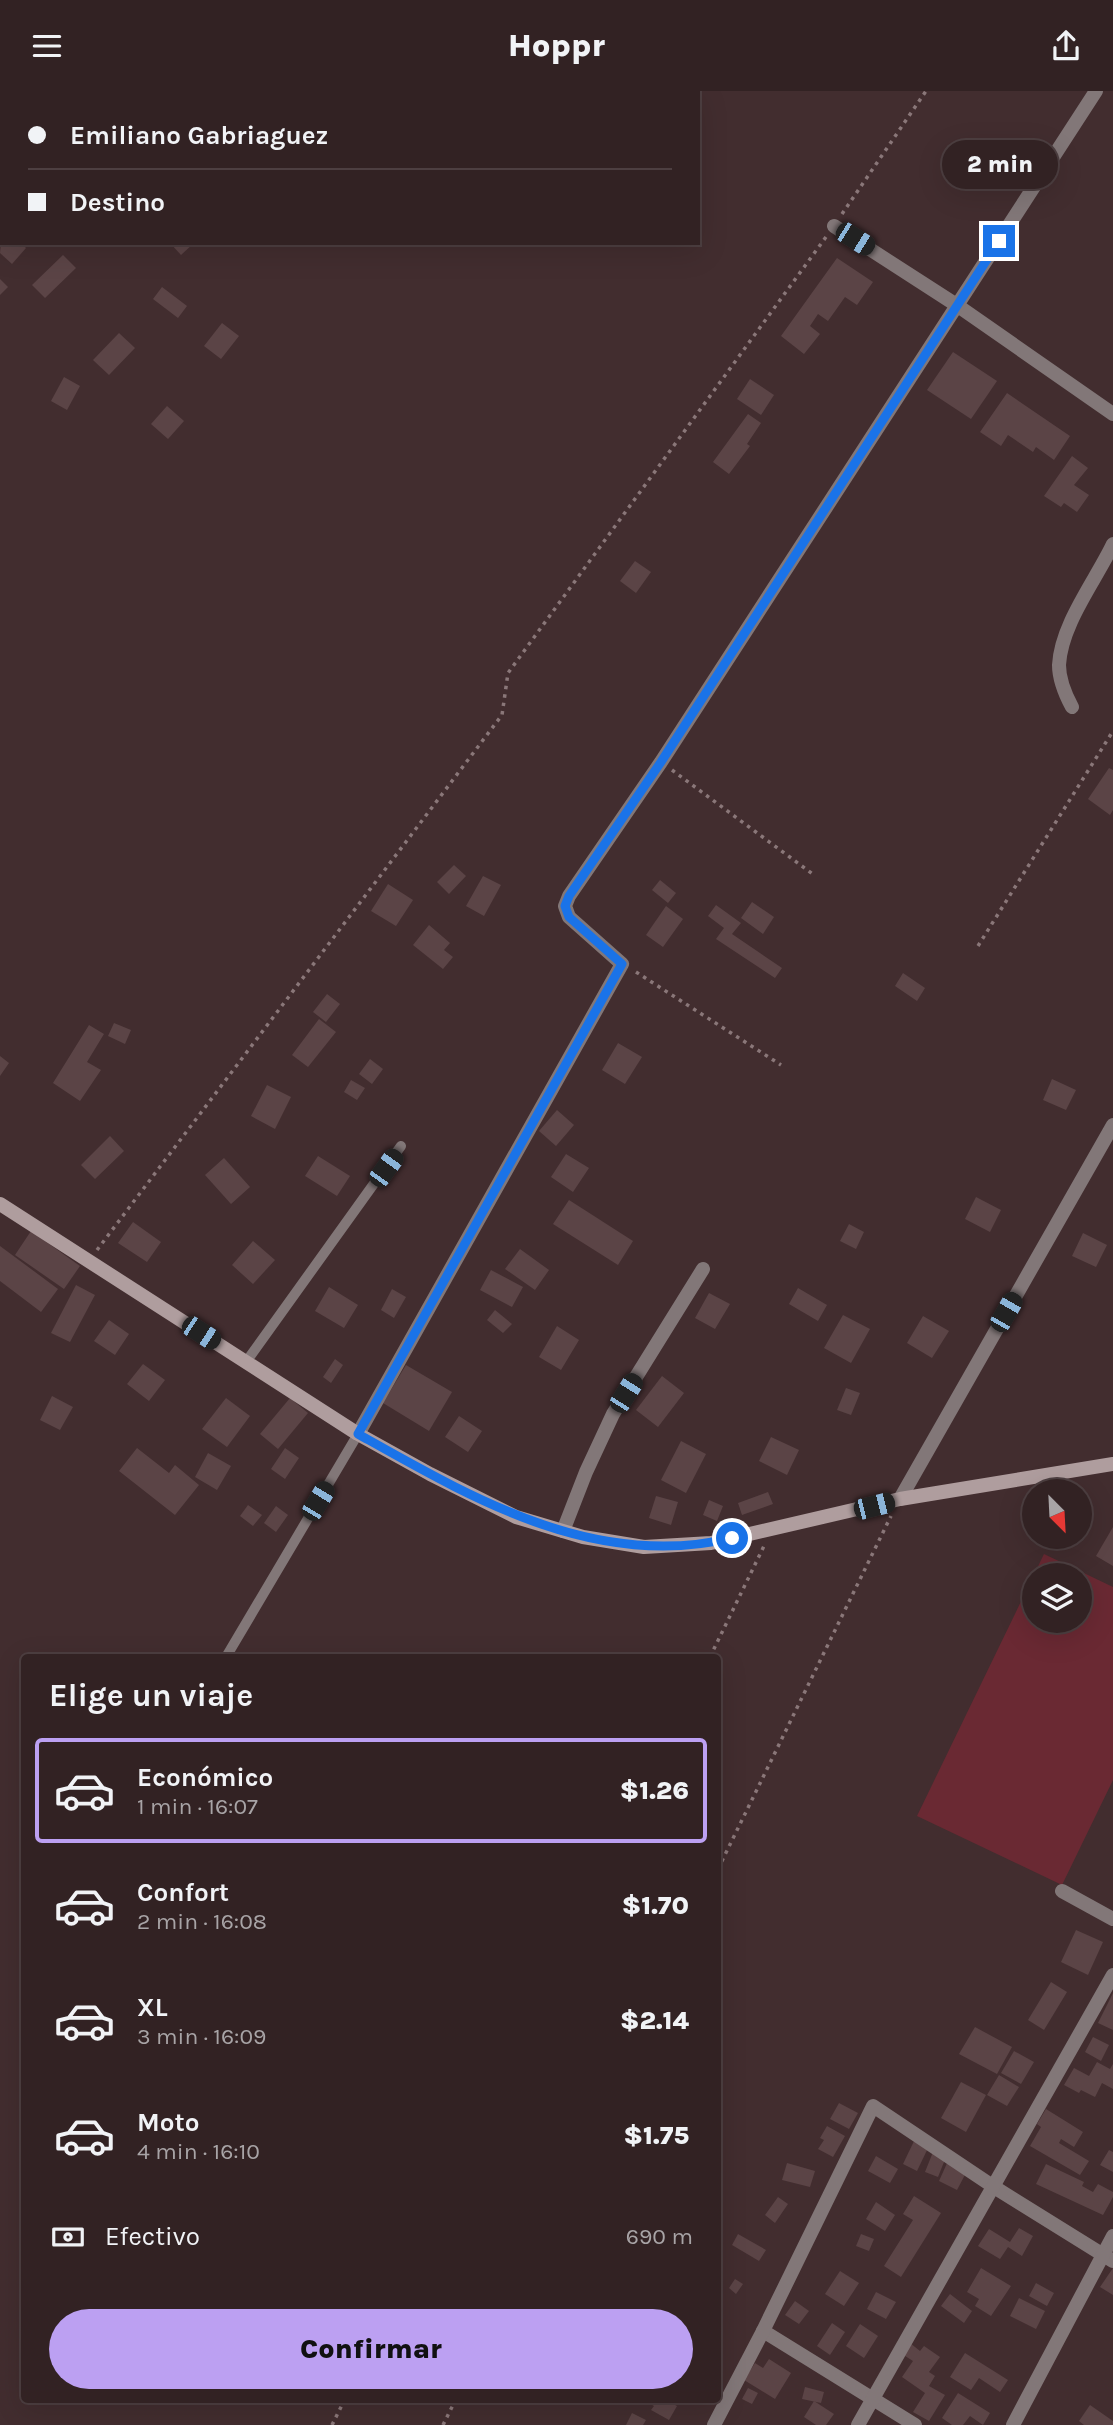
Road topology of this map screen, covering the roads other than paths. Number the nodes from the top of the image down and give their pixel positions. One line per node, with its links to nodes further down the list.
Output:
1 (1096, 91): 3 (street)
2 (834, 226): 3 (street)
3 (958, 306): 4 (street); 12 (street)
4 (1113, 414)
5 (1113, 544): 6 (street)
6 (1072, 707)
7 (1113, 1125): 14 (street)
8 (401, 1146): 11 (lane)
9 (0, 1204): 11 (main road)
10 (703, 1269): 15 (street)
11 (246, 1362): 12 (main road)
12 (358, 1434): 15 (main road); 16 (lane)
13 (1113, 1464): 14 (main road)
14 (900, 1499): 15 (main road)
15 (563, 1531)
16 (228, 1654)
17 (1062, 1891): 18 (street)
18 (1113, 1919)
19 (1113, 1975): 20 (street)
20 (994, 2187): 22 (street); 23 (street); 24 (street)
21 (1113, 2236): 22 (street)
22 (1108, 2258): 28 (street)
23 (763, 2331): 24 (street); 25 (street)
24 (872, 2399): 26 (street); 27 (street)
25 (713, 2425)
26 (858, 2425)
27 (915, 2425)
28 (1013, 2425)

